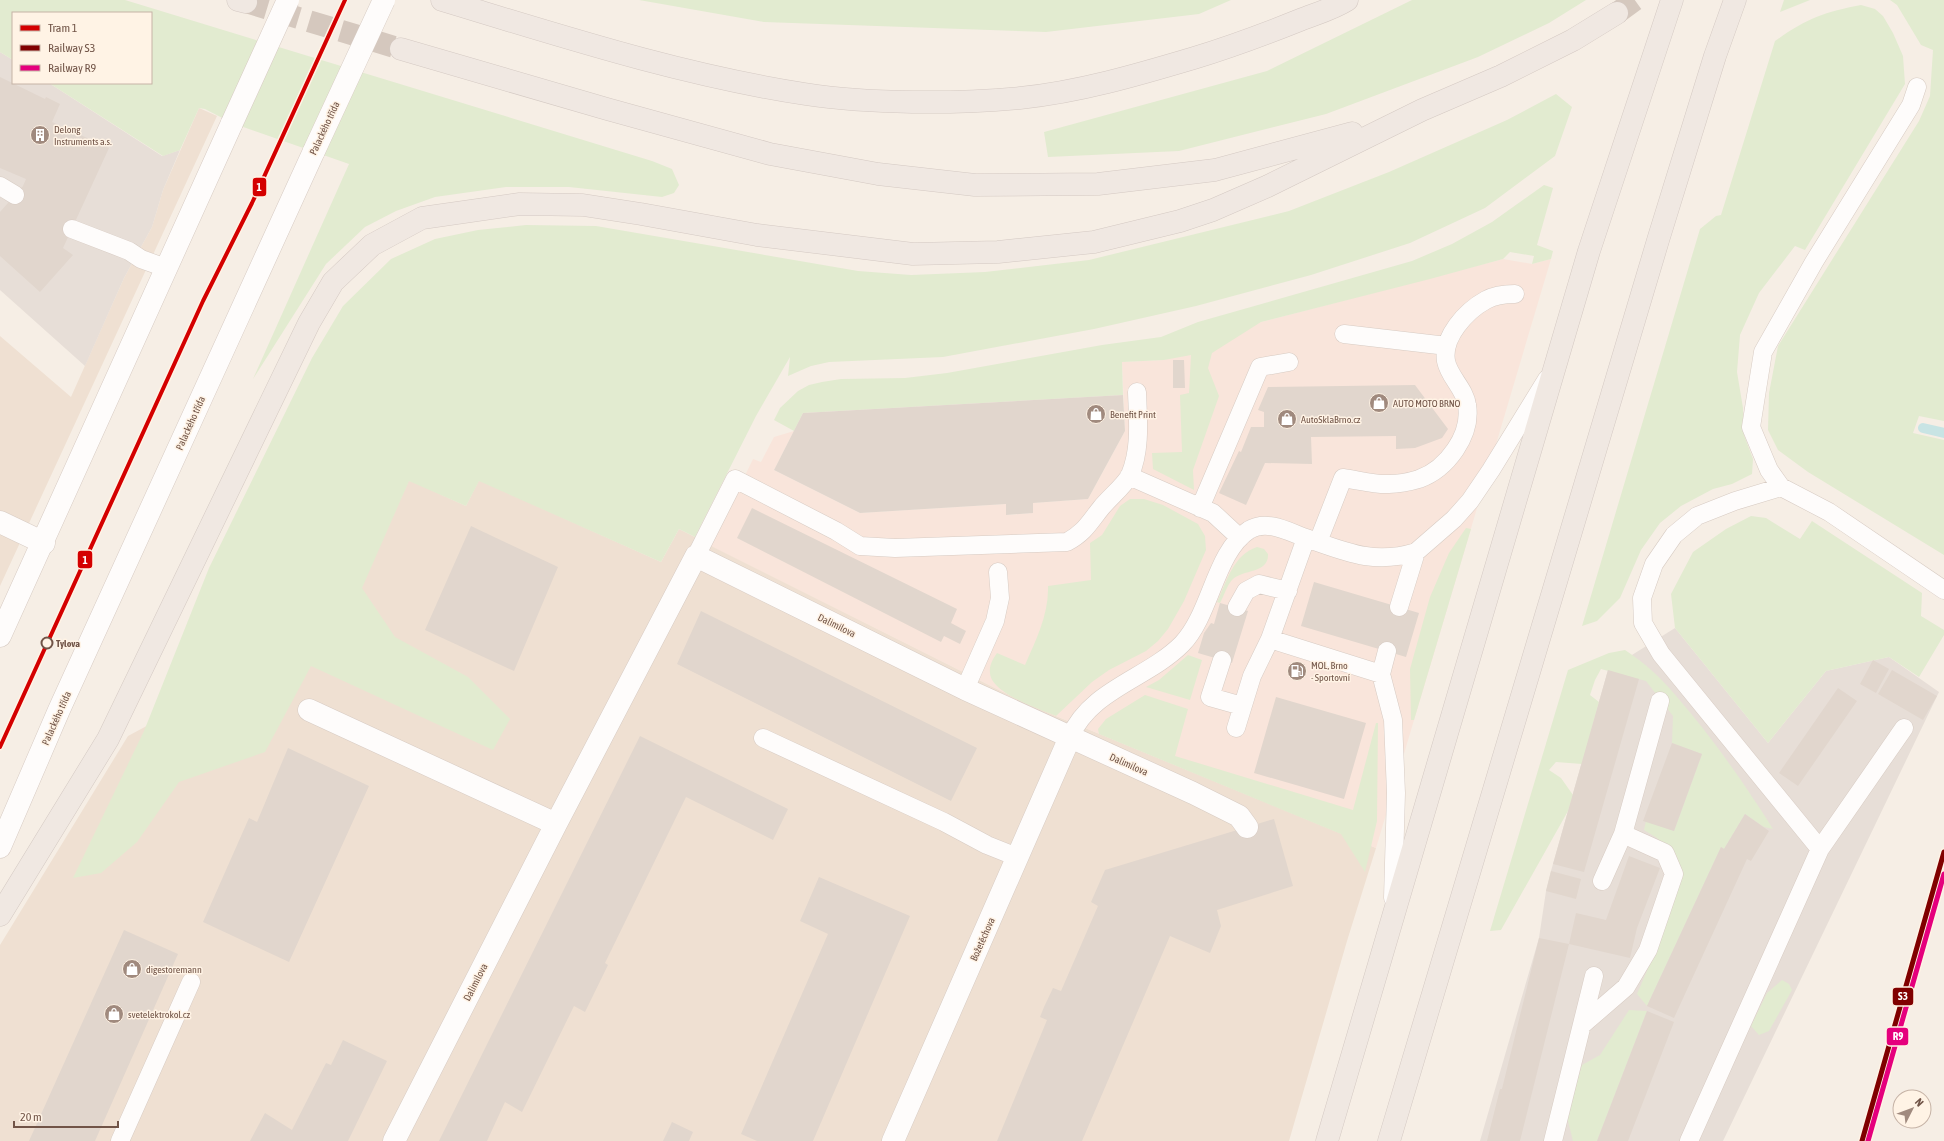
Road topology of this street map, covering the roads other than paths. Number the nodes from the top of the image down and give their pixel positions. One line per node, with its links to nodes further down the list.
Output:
1 (288, 0): 14 (street, bridge)
2 (384, 0): 51 (street, Palackého třída, bridge)
3 (442, 0): 4 (highway)
4 (1347, 0)
5 (1672, 0): 18 (highway)
6 (1735, 0): 64 (highway)
7 (1617, 13): 10 (highway)
8 (401, 49): 10 (highway)
9 (1917, 87): 22 (lane)
10 (1422, 110): 55 (highway)
11 (0, 186): 12 (lane)
12 (15, 195)
13 (72, 229): 14 (lane)
14 (166, 268): 27 (street)
15 (1515, 294): 17 (lane)
16 (1344, 334): 17 (lane)
17 (1447, 346): 26 (lane)
18 (1557, 361): 28 (lane); 56 (highway)
19 (1290, 362): 23 (lane)
20 (1137, 392): 21 (lane)
21 (1129, 476): 23 (lane); 29 (lane)
22 (1780, 487): 31 (lane); 52 (lane)
23 (1200, 508): 25 (lane)
24 (0, 522): 27 (street)
25 (1240, 538): 26 (lane); 46 (lane)
26 (1312, 540): 28 (lane); 32 (lane)
27 (44, 543): 35 (street)
28 (1416, 552): 33 (lane)
29 (696, 556): 40 (street, Dalimilova); 48 (street, Dalimilova)
30 (998, 572): 40 (lane)
31 (1944, 590)
32 (1288, 591): 34 (lane); 36 (lane)
33 (1399, 607)
34 (1237, 608)
35 (0, 636)
36 (1270, 639): 39 (lane); 42 (lane)
37 (1386, 651): 39 (lane)
38 (1222, 660): 42 (lane)
39 (1381, 674): 56 (lane)
40 (965, 688): 46 (street, Dalimilova)
41 (1660, 701): 50 (lane)
42 (1242, 706): 44 (lane)
43 (309, 710): 48 (street)
44 (1236, 728)
45 (1904, 728): 52 (lane)
46 (1070, 737): 49 (street, Dalimilova); 53 (street, Božetěchova)
47 (763, 738): 53 (lane)
48 (556, 824): 61 (street, Dalimilova)
49 (1247, 827)
50 (1623, 834): 54 (lane); 59 (lane)
51 (0, 847)
52 (1820, 849): 66 (lane)
53 (1017, 857): 62 (street, Božetěchova)
54 (1602, 881)
55 (0, 915)
56 (1393, 919): 63 (highway)
57 (1594, 976): 59 (lane)
58 (191, 982): 60 (lane)
59 (1582, 1025): 65 (lane)
60 (120, 1141)
61 (394, 1141)
62 (893, 1141)
63 (1327, 1141)
64 (1389, 1141)
65 (1553, 1141)
66 (1689, 1141)

